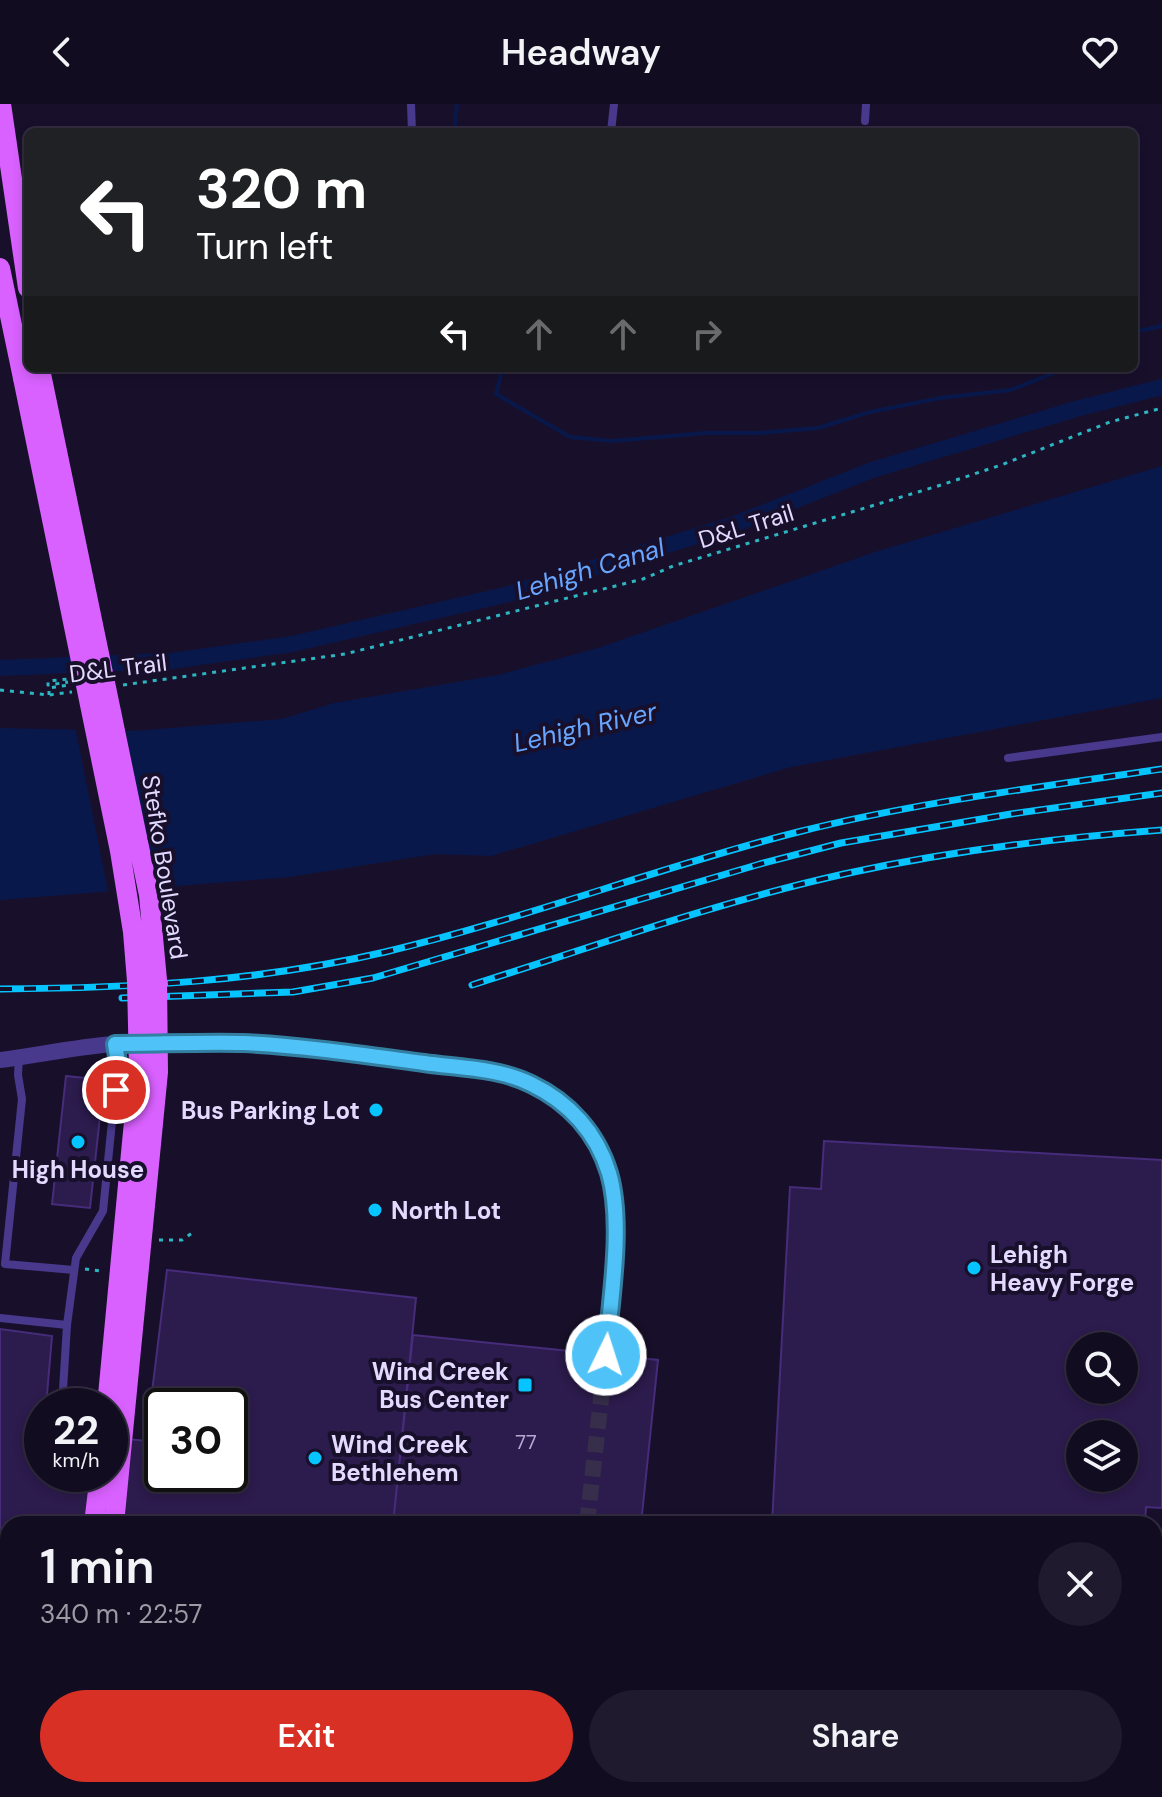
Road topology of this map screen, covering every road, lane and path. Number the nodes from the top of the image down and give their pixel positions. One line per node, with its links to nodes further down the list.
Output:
1 (1, 104): 8 (main road)
2 (411, 104): 6 (lane)
3 (614, 104): 7 (lane)
4 (866, 104): 5 (lane)
5 (865, 121)
6 (412, 128)
7 (611, 128)
8 (24, 261)
9 (0, 268): 10 (main road, Stefko Boulevard)
10 (24, 341)
11 (35, 374): 30 (main road, Stefko Boulevard, bridge); 33 (main road, Stefko Boulevard, bridge)
12 (1162, 408): 14 (path, D&L Trail)
13 (72, 678): 17 (path)
14 (114, 686)
15 (0, 690): 17 (path, D&L Trail)
16 (74, 691): 17 (path, D&L Trail)
17 (49, 695)
18 (1162, 737): 19 (lane)
19 (1008, 758)
20 (115, 1044): 21 (street); 25 (lane); 28 (street)
21 (19, 1057): 22 (street); 25 (lane)
22 (0, 1060)
23 (192, 1233): 24 (path)
24 (150, 1243)
25 (74, 1270): 27 (lane)
26 (0, 1318): 27 (lane)
27 (67, 1325): 29 (lane)
28 (606, 1355)
29 (63, 1388)
30 (109, 1388)
31 (98, 1492): 32 (main road)
32 (95, 1516)
33 (115, 1516)

